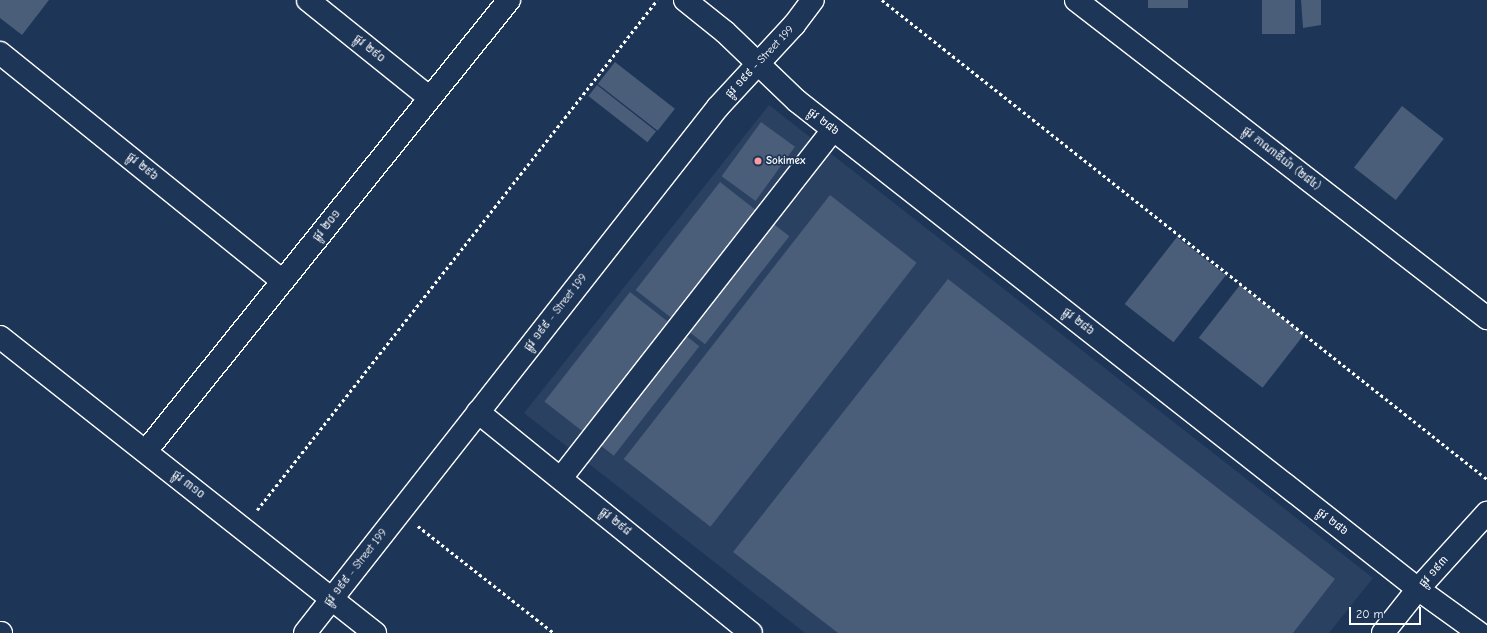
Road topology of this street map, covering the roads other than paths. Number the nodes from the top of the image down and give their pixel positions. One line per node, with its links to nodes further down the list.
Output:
1 (308, 0): 8 (street, ផ្លូវ ២៩០)
2 (509, 0): 8 (street, ផ្លូវ ២០១)
3 (685, 0): 7 (street, ផ្លូវ ២៨៦)
4 (813, 0): 7 (street, ផ្លូវ ១៩៩ - Street 199)
5 (1076, 0): 11 (street, ផ្លូវ កាណាឌីយ៉ា (២៨៤))
6 (0, 53): 10 (street, ផ្លូវ ២៩៦)
7 (758, 65): 9 (street, ផ្លូវ ២៨៦); 13 (street, ផ្លូវ ១៩៩ - Street 199)
8 (430, 98): 10 (street, ផ្លូវ ២០១)
9 (833, 130): 15 (street); 17 (street, ផ្លូវ ២៨៦)
10 (283, 281): 14 (street, ផ្លូវ ២០១)
11 (1487, 318)
12 (0, 337): 14 (street, ផ្លូវ ៣១០)
13 (478, 412): 15 (street, ផ្លូវ ២៩៨); 18 (street, ផ្លូវ ១៩៩ - Street 199)
14 (146, 451): 18 (street, ផ្លូវ ៣១០)
15 (561, 478): 21 (street, ផ្លូវ ២៩៨)
16 (1487, 513): 17 (street, ផ្លូវ ១៩៣)
17 (1418, 589): 22 (street, ផ្លូវ ១៩៣); 23 (street, ផ្លូវ ២៨៦)
18 (332, 599): 19 (street, ផ្លូវ ១៩៩ - Street 199); 20 (street, ផ្លូវ ៣១០)
19 (305, 633)
20 (375, 633)
21 (751, 633)
22 (1383, 633)
23 (1479, 633)

